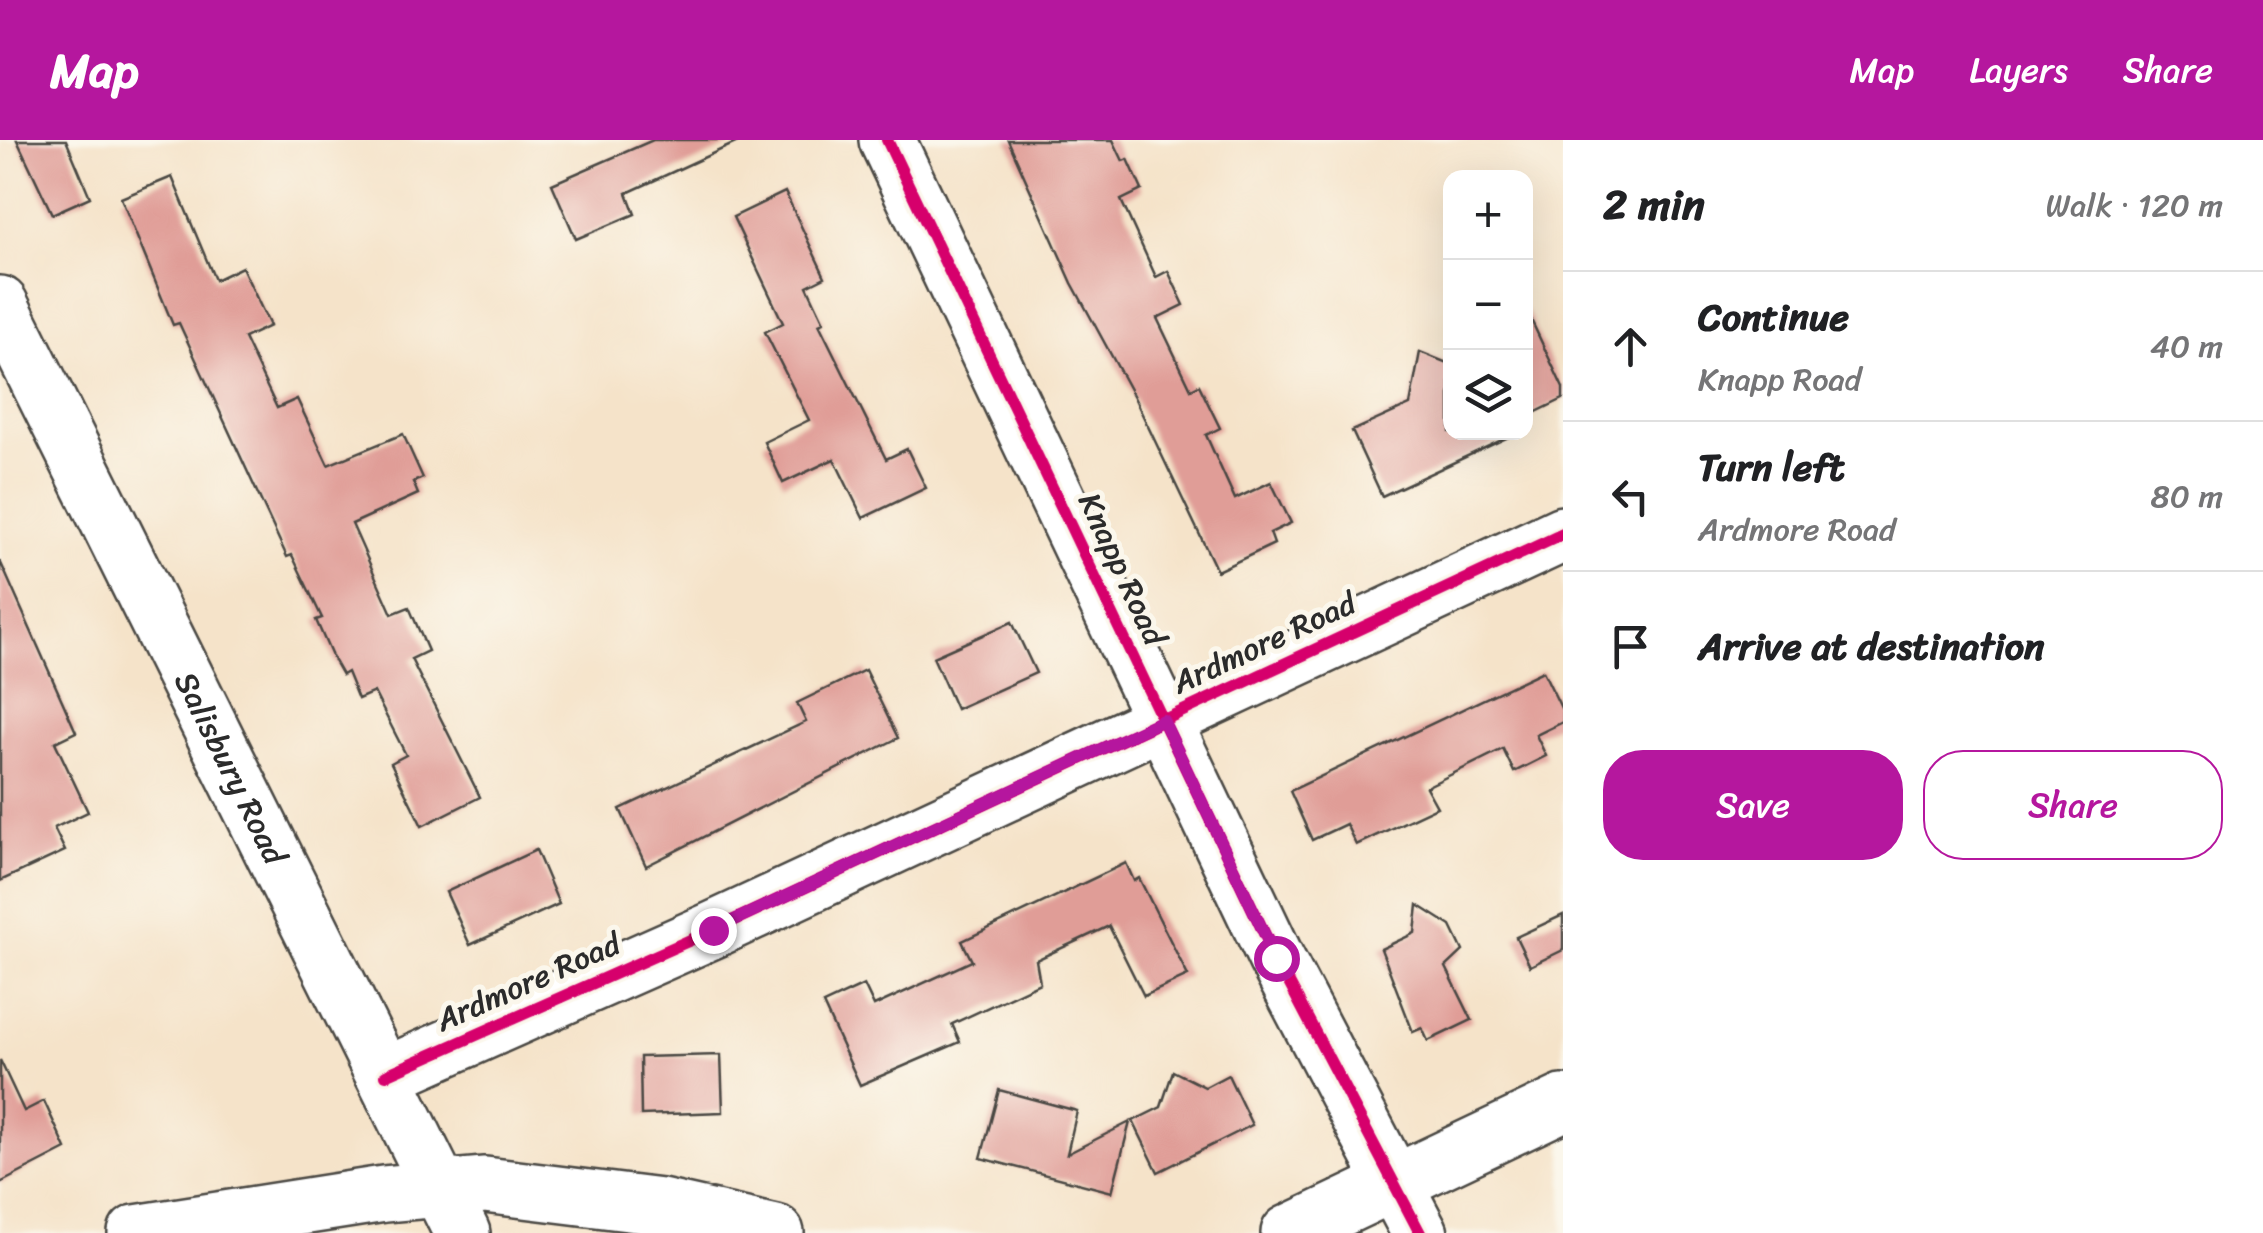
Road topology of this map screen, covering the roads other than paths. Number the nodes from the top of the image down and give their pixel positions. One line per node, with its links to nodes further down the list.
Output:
1 (887, 140): 4 (street, Knapp Road)
2 (0, 304): 5 (street, Salisbury Road)
3 (1563, 534): 4 (street, Ardmore Road)
4 (1163, 720): 5 (street, Ardmore Road); 7 (street, Knapp Road)
5 (386, 1074): 8 (street, Salisbury Road)
6 (1563, 1103): 7 (street)
7 (1394, 1181): 11 (street); 12 (street, Knapp Road)
8 (452, 1211): 9 (street); 10 (street)
9 (136, 1233)
10 (776, 1233)
11 (1289, 1233)
12 (1420, 1233)

